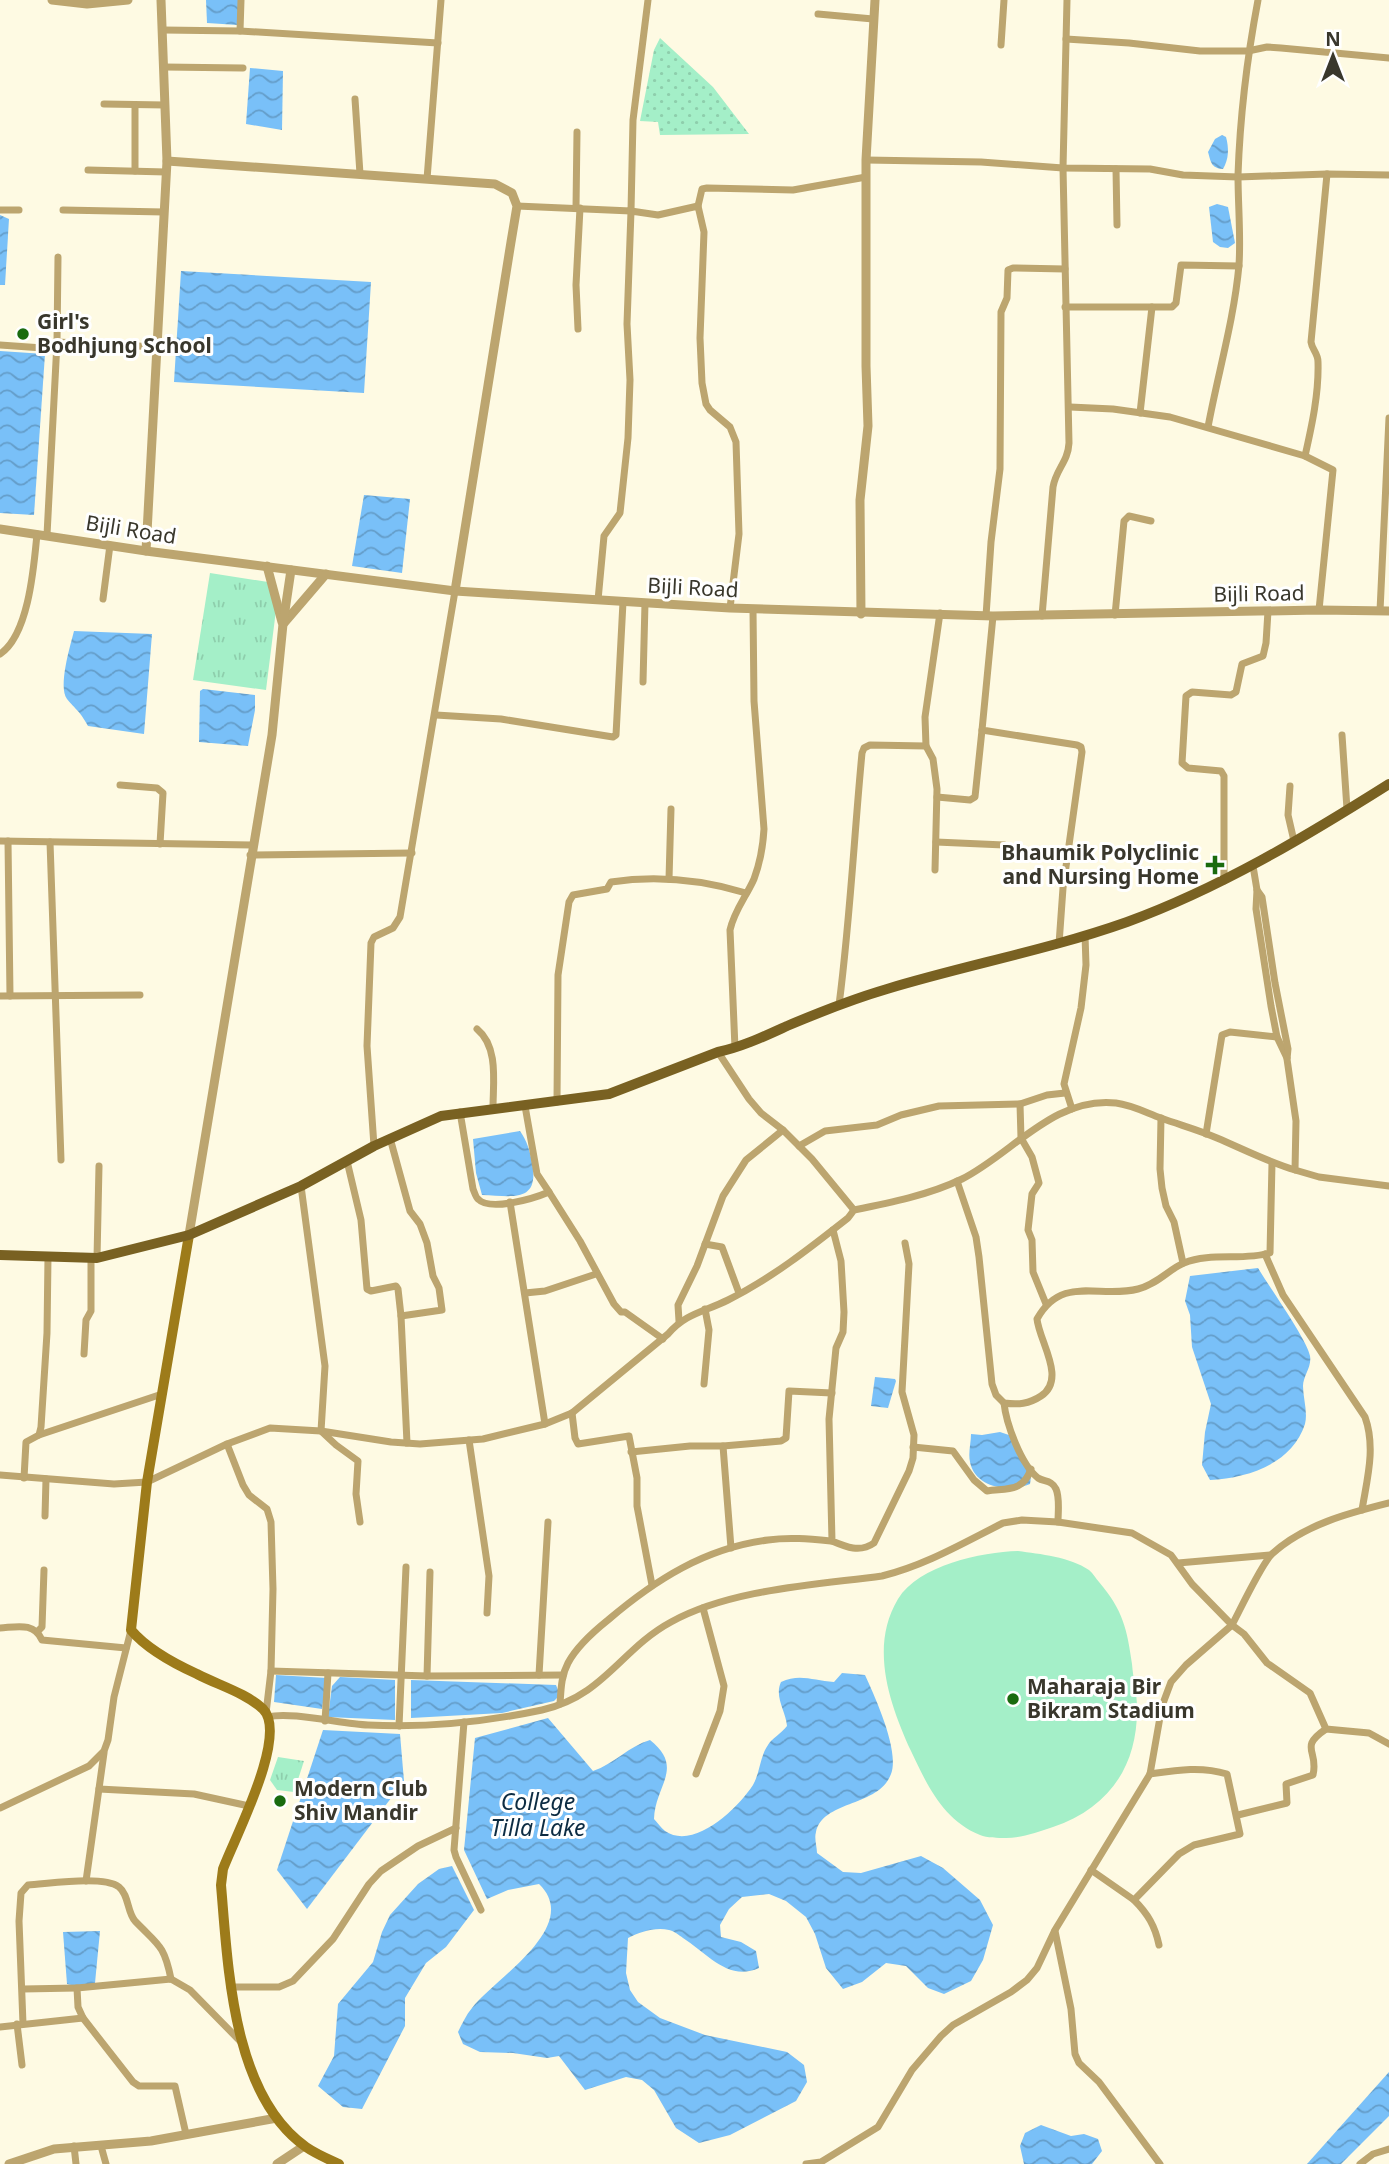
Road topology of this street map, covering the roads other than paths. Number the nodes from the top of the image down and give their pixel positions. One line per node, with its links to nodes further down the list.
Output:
1 (57, 0): 2 (street)
2 (128, 0)
3 (160, 0): 13 (street)
4 (241, 0): 14 (street)
5 (441, 0): 16 (street)
6 (648, 0): 46 (street)
7 (875, 0): 12 (street)
8 (1004, 0): 17 (street)
9 (1068, 0): 15 (street)
10 (1258, 0): 18 (street)
11 (818, 14): 12 (street)
12 (873, 19): 27 (street)
13 (163, 30): 14 (street); 20 (street)
14 (240, 31): 16 (street)
15 (1066, 39): 18 (street); 29 (street)
16 (438, 43): 39 (street)
17 (1001, 45)
18 (1248, 51): 19 (street); 38 (street)
19 (1389, 58)
20 (164, 67): 21 (street); 25 (street)
21 (243, 68)
22 (355, 99): 34 (street)
23 (104, 104): 24 (street)
24 (135, 105): 25 (street); 32 (street)
25 (165, 105): 28 (street)
26 (577, 132): 42 (street)
27 (866, 160): 29 (street); 37 (street)
28 (167, 161): 33 (street); 34 (street)
29 (1063, 168): 30 (street); 51 (street)
30 (1116, 169): 38 (street); 48 (street)
31 (88, 170): 32 (street)
32 (135, 171): 33 (street)
33 (166, 173): 47 (street)
34 (360, 174): 39 (street)
35 (1327, 174): 36 (street); 38 (street); 62 (street)
36 (1389, 175)
37 (866, 177): 41 (street); 83 (street)
38 (1238, 177): 50 (street)
39 (427, 179): 40 (street)
40 (517, 206): 42 (street); 72 (street)
41 (698, 206): 46 (street); 77 (street)
42 (578, 208): 46 (street); 54 (street)
43 (0, 210): 44 (street)
44 (19, 210)
45 (63, 210): 47 (street)
46 (631, 211): 74 (street)
47 (164, 212): 57 (street)
48 (1116, 225)
49 (58, 257): 56 (street)
50 (1239, 266): 53 (street); 61 (street)
51 (1065, 269): 52 (street); 85 (street)
52 (1065, 307): 53 (street); 58 (street)
53 (1153, 307): 59 (street)
54 (578, 329)
55 (0, 345): 56 (street)
56 (57, 345): 57 (street); 66 (street)
57 (157, 347): 68 (street)
58 (1069, 407): 59 (street); 86 (street)
59 (1140, 413): 61 (street)
60 (1389, 418): 81 (street)
61 (1208, 427): 62 (street)
62 (1305, 456): 79 (street)
63 (1151, 521): 84 (street)
64 (0, 529): 65 (street, Bijli Road)
65 (37, 534): 66 (street, Bijli Road); 88 (street)
66 (47, 535): 67 (street, Bijli Road)
67 (110, 545): 68 (street, Bijli Road); 73 (street)
68 (146, 551): 69 (street, Bijli Road)
69 (267, 566): 70 (street, Bijli Road); 87 (street)
70 (291, 570): 71 (street, Bijli Road); 87 (street)
71 (326, 574): 72 (street, Bijli Road); 87 (street)
72 (455, 591): 74 (street, Bijli Road); 90 (street)
73 (103, 599)
74 (598, 600): 75 (street, Bijli Road)
75 (623, 602): 76 (street, Bijli Road); 90 (street)
76 (645, 603): 77 (street, Bijli Road); 89 (street)
77 (730, 608): 78 (street, Bijli Road)
78 (753, 609): 83 (street, Bijli Road); 113 (street)
79 (1319, 610): 80 (street, Bijli Road); 81 (street, Bijli Road)
80 (1268, 611): 84 (street, Bijli Road); 111 (street)
81 (1385, 611)
82 (940, 613): 83 (street, Bijli Road); 85 (street, Bijli Road); 93 (street)
83 (861, 614)
84 (1115, 615): 86 (street, Bijli Road)
85 (990, 616): 86 (street, Bijli Road); 91 (street)
86 (1042, 616)
87 (283, 624): 106 (street)
88 (0, 654)
89 (643, 682)
90 (436, 715): 107 (street)
91 (982, 730): 97 (street); 115 (street)
92 (1342, 735): 99 (street)
93 (926, 746): 97 (street); 120 (street)
94 (1389, 784): 99 (main road)
95 (120, 785): 104 (street)
96 (1290, 786): 101 (street)
97 (937, 797): 103 (street)
98 (671, 809): 110 (street)
99 (1347, 810): 101 (main road)
100 (4, 841): 102 (street); 119 (street)
101 (1294, 841): 108 (main road)
102 (50, 842): 104 (street); 116 (street)
103 (936, 842): 105 (street); 109 (street)
104 (160, 844): 106 (street)
105 (1004, 845)
106 (251, 850): 107 (street); 152 (street)
107 (412, 853): 138 (street)
108 (1253, 866): 111 (main road); 112 (street)
109 (935, 870)
110 (668, 879): 113 (street); 127 (street)
111 (1224, 881): 114 (main road)
112 (1257, 890): 122 (street); 125 (street)
113 (746, 893): 123 (street)
114 (1085, 935): 115 (main road); 126 (street)
115 (1058, 945): 120 (main road)
116 (55, 995): 117 (street); 119 (street); 140 (street)
117 (140, 995)
118 (0, 996): 119 (street)
119 (10, 996)
120 (839, 1005): 123 (main road)
121 (478, 1029): 130 (street)
122 (1277, 1037): 125 (street); 135 (street)
123 (735, 1048): 124 (main road)
124 (718, 1052): 127 (main road); 134 (street)
125 (1287, 1059): 144 (street)
126 (1065, 1093): 128 (street); 131 (street)
127 (557, 1102): 129 (main road)
128 (1020, 1104): 137 (street); 139 (street)
129 (525, 1106): 130 (main road); 148 (street)
130 (493, 1108): 132 (main road)
131 (1072, 1109): 133 (street); 137 (street)
132 (460, 1112): 136 (main road); 149 (street)
133 (1161, 1118): 135 (street); 159 (street)
134 (783, 1130): 139 (street); 154 (street)
135 (1206, 1134): 142 (street)
136 (390, 1138): 138 (main road); 165 (street)
137 (1021, 1138): 145 (street); 163 (street)
138 (374, 1146): 141 (main road)
139 (799, 1146): 150 (street)
140 (61, 1160)
141 (347, 1161): 146 (main road); 165 (street)
142 (1272, 1163): 144 (street); 155 (street)
143 (99, 1167): 158 (street)
144 (1295, 1170): 147 (street)
145 (957, 1181): 150 (street); 172 (street)
146 (301, 1185): 152 (main road); 175 (street)
147 (1389, 1186)
148 (549, 1192): 149 (street); 160 (street)
149 (510, 1202): 161 (street)
150 (854, 1210): 151 (street)
151 (833, 1230): 162 (street); 170 (street)
152 (189, 1235): 158 (main road); 171 (main road)
153 (905, 1243): 181 (street)
154 (705, 1244): 162 (street); 166 (street)
155 (1265, 1254): 159 (street); 189 (street)
156 (0, 1255): 157 (main road)
157 (48, 1257): 158 (main road); 176 (street)
158 (94, 1259): 168 (street)
159 (1184, 1263): 163 (street)
160 (596, 1273): 161 (street); 167 (street)
161 (525, 1293): 174 (street)
162 (739, 1293): 164 (street)
163 (1046, 1304): 172 (street)
164 (705, 1309): 166 (street); 169 (street)
165 (401, 1316): 178 (street)
166 (679, 1321): 167 (street)
167 (663, 1339): 173 (street)
168 (85, 1354)
169 (704, 1384)
170 (832, 1393): 180 (street); 194 (street)
171 (162, 1394): 176 (street); 187 (main road)
172 (1004, 1403): 183 (street)
173 (572, 1413): 174 (street); 182 (street)
174 (545, 1424): 177 (street)
175 (321, 1431): 178 (street); 179 (street); 191 (street)
176 (39, 1435): 185 (street)
177 (469, 1440): 178 (street); 203 (street)
178 (407, 1443)
179 (227, 1444): 187 (street); 209 (street)
180 (723, 1446): 182 (street); 195 (street)
181 (913, 1447): 183 (street); 194 (street)
182 (631, 1452): 201 (street)
183 (1031, 1469): 193 (street)
184 (0, 1475): 185 (street)
185 (24, 1478): 186 (street)
186 (46, 1479): 187 (street); 190 (street)
187 (147, 1482): 206 (main road)
188 (1389, 1503): 189 (street)
189 (1362, 1510): 196 (street)
190 (45, 1516)
191 (360, 1522)
192 (548, 1522): 211 (street)
193 (1058, 1522): 197 (street); 202 (street)
194 (832, 1541): 195 (street)
195 (731, 1548): 201 (street)
196 (1270, 1555): 197 (street); 204 (street)
197 (1178, 1563): 204 (street)
198 (406, 1567): 210 (street)
199 (44, 1570): 207 (street)
200 (430, 1572): 213 (street)
201 (652, 1584): 212 (street)
202 (703, 1608): 215 (street); 223 (street)
203 (486, 1613)
204 (1233, 1625): 220 (street); 224 (street)
205 (0, 1628): 207 (street)
206 (131, 1630): 208 (street); 216 (main road)
207 (38, 1631): 208 (street)
208 (125, 1648): 222 (street)
209 (271, 1671): 214 (street); 216 (street)
210 (401, 1675): 213 (street); 214 (street); 219 (street)
211 (539, 1675): 212 (street); 213 (street)
212 (563, 1675): 215 (street)
213 (427, 1676)
214 (328, 1677): 217 (street)
215 (560, 1704): 218 (street)
216 (267, 1715): 217 (street); 226 (main road)
217 (325, 1721): 219 (street)
218 (464, 1723): 219 (street); 229 (street)
219 (399, 1726)
220 (1326, 1729): 221 (street); 228 (street)
221 (1389, 1744)
222 (104, 1751): 225 (street); 227 (street)
223 (696, 1774)
224 (1150, 1774): 228 (street); 230 (street)
225 (99, 1789): 226 (street); 231 (street)
226 (249, 1806): 238 (main road)
227 (0, 1808)
228 (1238, 1815): 232 (street)
229 (456, 1828): 233 (street); 238 (street)
230 (1091, 1870): 232 (street); 234 (street)
231 (86, 1881): 236 (street); 239 (street)
232 (1134, 1900): 235 (street)
233 (481, 1910)
234 (1055, 1930): 259 (street); 260 (street)
235 (1159, 1945)
236 (171, 1979): 237 (street); 243 (street)
237 (77, 1987): 239 (street); 240 (street)
238 (230, 1987): 243 (main road)
239 (23, 1989): 241 (street)
240 (83, 2018): 241 (street); 246 (street)
241 (20, 2024): 242 (street); 244 (street)
242 (0, 2027)
243 (242, 2043): 245 (main road)
244 (22, 2064)
245 (277, 2118): 246 (street); 250 (main road)
246 (186, 2134): 249 (street)
247 (1389, 2140): 251 (street)
248 (74, 2146): 249 (street); 253 (street); 255 (street)
249 (101, 2146): 256 (street)
250 (304, 2146): 252 (main road); 257 (street)
251 (1388, 2149): 261 (street)
252 (317, 2159): 258 (main road)
253 (22, 2161): 254 (street)
254 (9, 2164)
255 (76, 2164)
256 (107, 2164)
257 (277, 2164)
258 (339, 2164)
259 (806, 2164)
260 (1160, 2164)
261 (1360, 2164)

